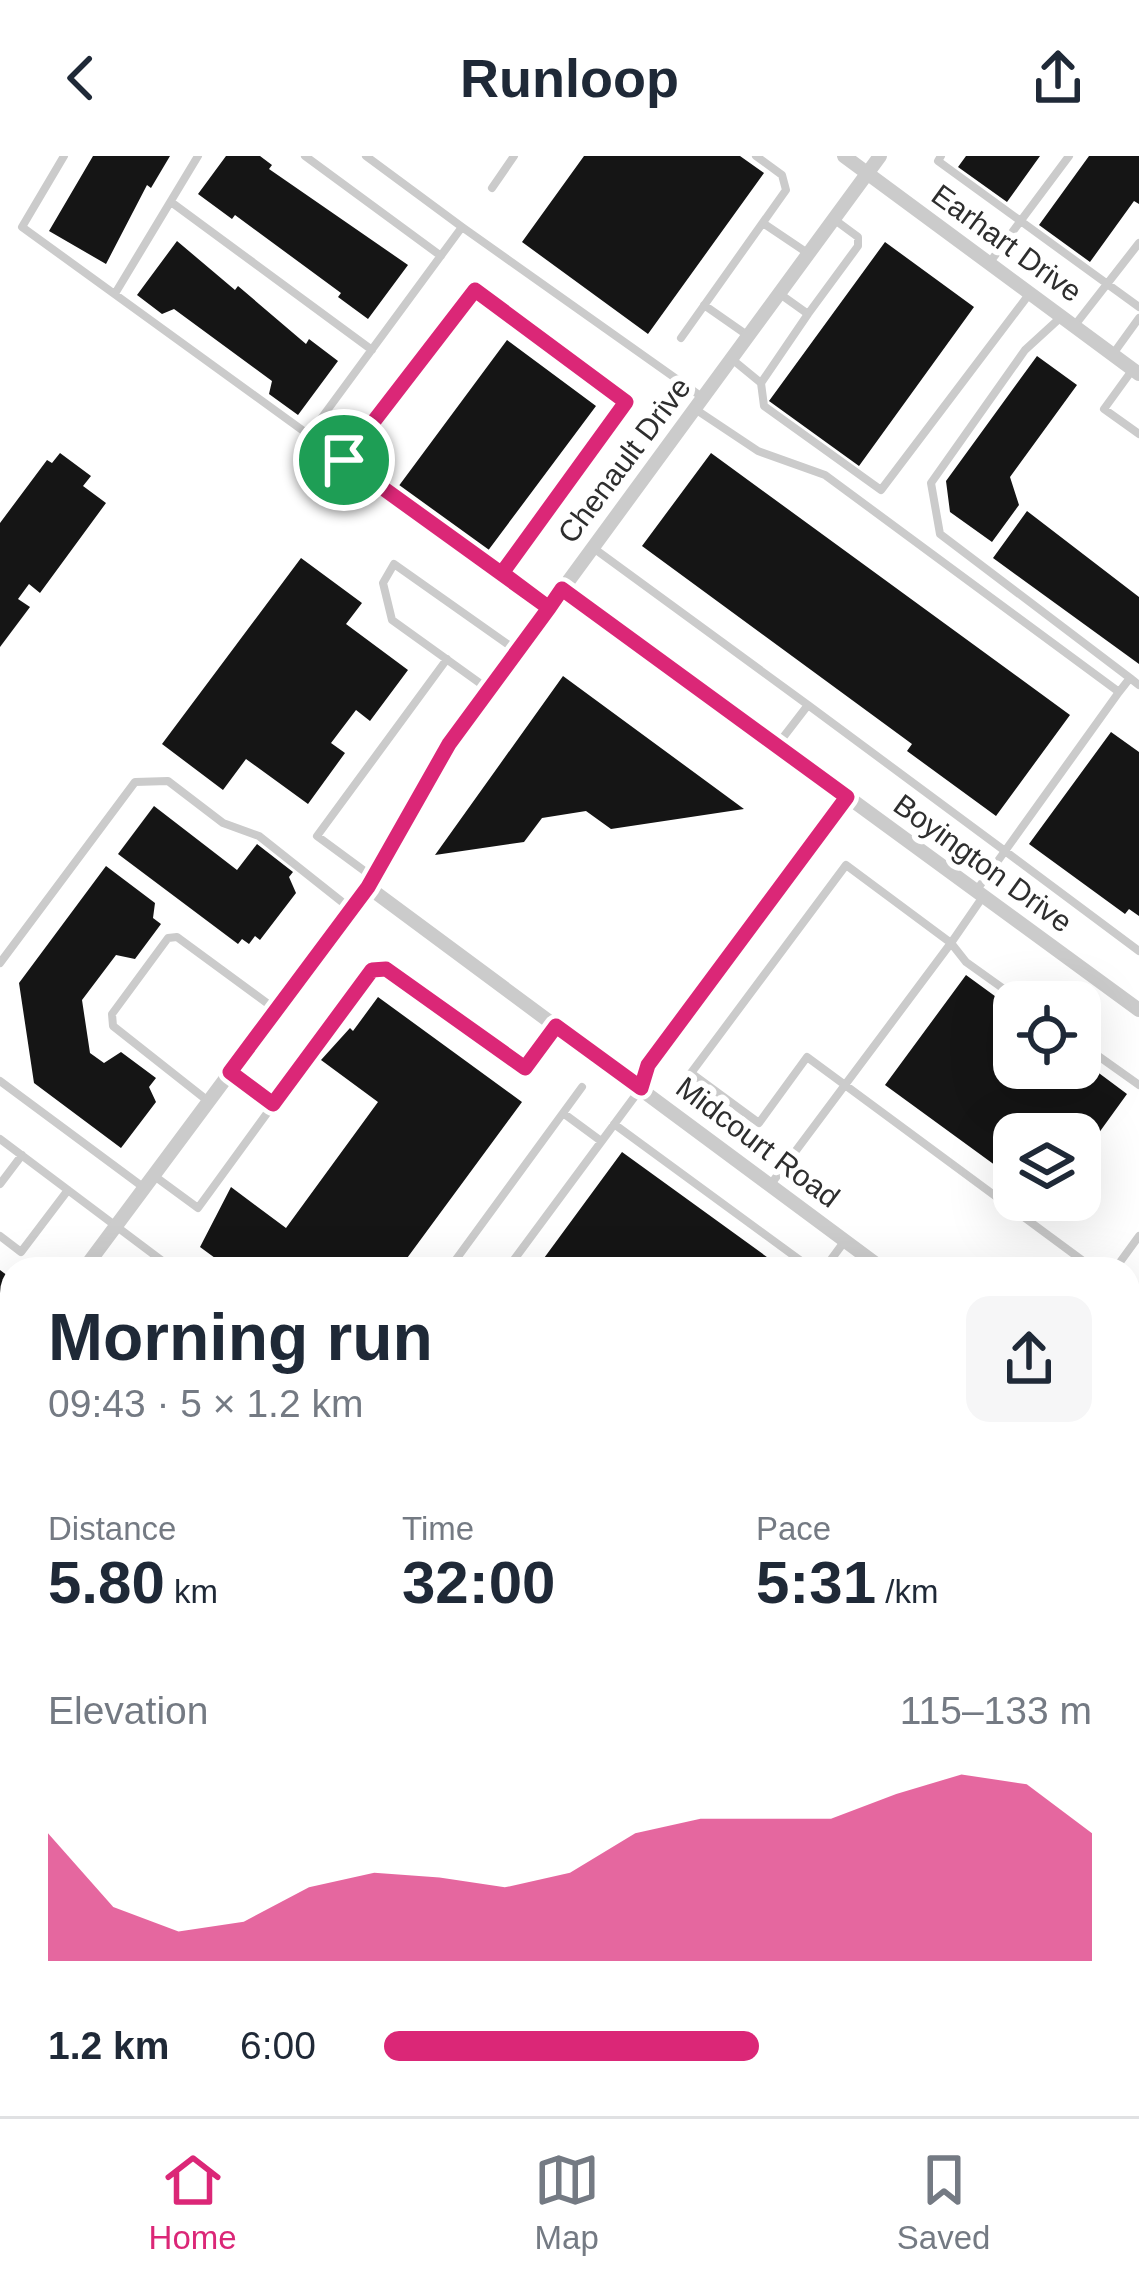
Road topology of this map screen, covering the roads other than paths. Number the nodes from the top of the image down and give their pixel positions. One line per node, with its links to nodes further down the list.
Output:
1 (64, 156): 23 (lane)
2 (198, 156): 13 (lane)
3 (305, 156): 20 (lane)
4 (366, 156): 17 (lane)
5 (514, 156): 12 (lane)
6 (756, 156): 16 (lane)
7 (844, 156): 11 (street, Earhart Drive)
8 (880, 156): 11 (street, Chenault Drive)
9 (941, 156): 15 (lane)
10 (1069, 156): 15 (lane)
11 (868, 174): 14 (street, Chenault Drive); 21 (street, Earhart Drive)
12 (492, 188)
13 (171, 202): 23 (lane); 34 (lane)
14 (834, 219): 19 (street, Chenault Drive); 28 (lane)
15 (1022, 221): 21 (lane); 22 (lane)
16 (763, 223): 19 (lane); 26 (lane)
17 (463, 227): 20 (lane); 39 (lane)
18 (1139, 243): 22 (lane)
19 (808, 254): 25 (street, Chenault Drive)
20 (441, 256): 34 (lane)
21 (989, 264): 24 (street, Earhart Drive)
22 (1106, 283): 27 (lane); 31 (lane)
23 (116, 292): 41 (lane)
24 (1030, 293): 29 (street, Earhart Drive); 38 (lane)
25 (780, 294): 28 (lane); 32 (street, Chenault Drive)
26 (704, 305): 32 (lane); 33 (lane)
27 (1139, 307)
28 (808, 314): 38 (lane)
29 (1061, 316): 31 (street, Earhart Drive); 49 (lane)
30 (1139, 318): 35 (lane)
31 (1075, 326): 35 (street, Earhart Drive)
32 (748, 336): 36 (street, Chenault Drive)
33 (681, 338)
34 (372, 350): 41 (lane)
35 (1113, 354): 37 (street, Earhart Drive)
36 (732, 359): 38 (lane); 39 (street, Chenault Drive)
37 (1136, 371): 40 (lane)
38 (761, 383)
39 (699, 404): 43 (street, Chenault Drive); 52 (lane)
40 (1139, 434)
41 (309, 435): 42 (lane)
42 (344, 460): 44 (lane); 44 (lane)
43 (592, 548): 45 (street, Chenault Drive); 53 (lane)
44 (502, 573): 46 (lane)
45 (562, 589): 46 (street, Chenault Drive); 54 (street, Boyington Drive)
46 (549, 608): 47 (street, Chenault Drive)
47 (518, 651): 48 (lane); 51 (street, Chenault Drive)
48 (447, 659): 51 (lane); 57 (lane)
49 (1130, 678): 50 (lane); 52 (lane)
50 (1139, 685)
51 (489, 690): 57 (street, Chenault Drive)
52 (1119, 692): 56 (lane)
53 (808, 705): 54 (lane); 56 (lane)
54 (777, 746): 55 (street, Boyington Drive)
55 (847, 797): 58 (street, Boyington Drive); 73 (lane)
56 (1005, 850): 58 (lane); 61 (lane)
57 (371, 883): 59 (street, Chenault Drive); 66 (street, Midcourt Road)
58 (980, 894): 60 (lane); 65 (street, Boyington Drive)
59 (351, 909): 62 (lane); 64 (street, Chenault Drive)
60 (951, 943): 63 (lane); 70 (lane); 70 (lane)
61 (1139, 951)
62 (0, 963)
63 (993, 981)
64 (276, 1010): 68 (street, Chenault Drive); 74 (lane)
65 (1139, 1010)
66 (556, 1026): 73 (street, Midcourt Road); 75 (lane)
67 (1101, 1058): 71 (lane)
68 (230, 1072): 74 (street, Chenault Drive); 75 (lane)
69 (0, 1081): 81 (lane)
70 (845, 1085): 83 (lane); 95 (lane)
71 (1139, 1085)
72 (582, 1087): 76 (lane)
73 (641, 1088): 77 (lane); 83 (street, Midcourt Road)
74 (208, 1101): 81 (street, Chenault Drive)
75 (273, 1104): 81 (lane)
76 (563, 1113): 79 (lane); 90 (lane)
77 (614, 1124): 79 (lane); 92 (lane)
78 (0, 1139): 80 (lane)
79 (601, 1141): 91 (lane)
80 (22, 1155): 82 (lane); 84 (lane)
81 (149, 1182): 85 (street, Chenault Drive)
82 (0, 1184)
83 (770, 1185): 87 (street, Midcourt Road)
84 (68, 1190): 85 (lane); 86 (lane)
85 (116, 1226): 88 (street, Chenault Drive); 89 (lane)
86 (0, 1236)
87 (845, 1240): 93 (lane); 94 (street, Midcourt Road)
88 (93, 1257)
89 (157, 1257)
90 (458, 1257)
91 (516, 1257)
92 (796, 1257)
93 (833, 1257)
94 (868, 1257)
95 (1078, 1257)

